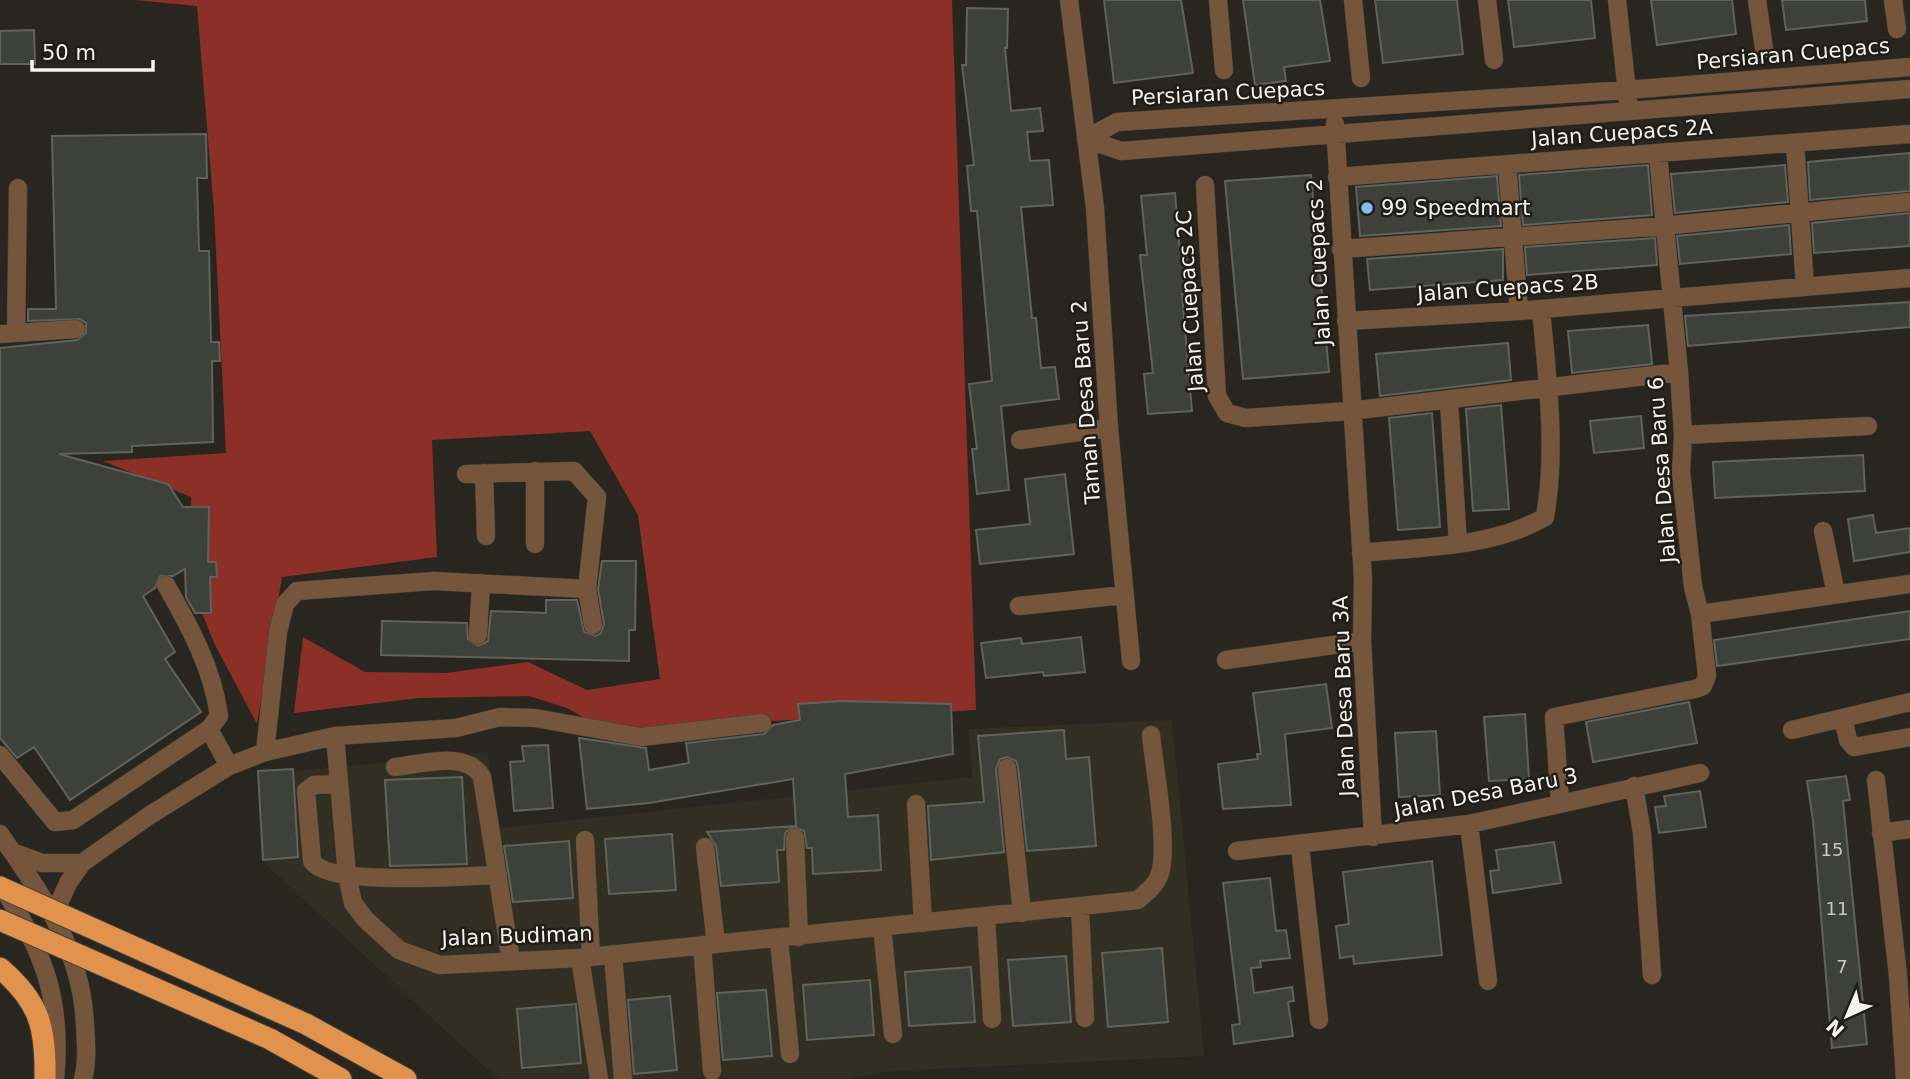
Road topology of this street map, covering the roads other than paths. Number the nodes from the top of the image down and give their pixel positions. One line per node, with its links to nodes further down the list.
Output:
1 (1069, 0): 20 (street, Taman Desa Baru 2)
2 (1217, 0): 12 (street)
3 (1353, 0): 13 (street)
4 (1487, 0): 10 (street)
5 (1617, 0): 15 (street)
6 (1758, 0): 9 (street)
7 (1893, 0): 8 (street)
8 (1897, 29)
9 (1763, 49)
10 (1494, 60)
11 (1910, 67): 15 (street, Persiaran Cuepacs)
12 (1224, 70)
13 (1361, 78)
14 (1910, 89): 17 (street, Persiaran Cuepacs)
15 (1627, 90): 16 (street, Persiaran Cuepacs); 17 (street)
16 (1334, 110): 19 (street, Jalan Cuepacs 2); 20 (street, Persiaran Cuepacs)
17 (1629, 112): 19 (street, Persiaran Cuepacs)
18 (1910, 134): 21 (street, Jalan Cuepacs 2A)
19 (1336, 135): 20 (street, Persiaran Cuepacs); 24 (street, Jalan Cuepacs 2)
20 (1086, 139): 45 (street, Taman Desa Baru 2)
21 (1795, 144): 22 (street, Jalan Cuepacs 2A); 28 (street)
22 (1658, 154): 23 (street, Jalan Cuepacs 2A); 29 (street, Jalan Desa Baru 6)
23 (1507, 164): 24 (street, Jalan Cuepacs 2A); 30 (street)
24 (1337, 177): 31 (street, Jalan Cuepacs 2)
25 (1205, 185): 43 (street, Jalan Cuepacs 2C)
26 (18, 188): 39 (street)
27 (1910, 202): 28 (street)
28 (1801, 213): 29 (street); 33 (street)
29 (1668, 226): 30 (street); 34 (street, Jalan Desa Baru 6)
30 (1513, 237): 31 (street); 36 (street)
31 (1341, 249): 37 (street, Jalan Cuepacs 2)
32 (1910, 278): 33 (street, Jalan Cuepacs 2B)
33 (1805, 287): 34 (street, Jalan Cuepacs 2B)
34 (1672, 299): 35 (street, Jalan Cuepacs 2B); 40 (street, Jalan Desa Baru 6)
35 (1541, 309): 36 (street, Jalan Cuepacs 2B); 41 (street)
36 (1518, 311): 37 (street, Jalan Cuepacs 2B)
37 (1346, 321): 43 (street, Jalan Cuepacs 2)
38 (76, 329): 39 (street)
39 (8, 333)
40 (1679, 372): 41 (street, Jalan Cuepacs 2C); 46 (street, Jalan Desa Baru 6)
41 (1548, 387): 42 (street, Jalan Cuepacs 2C); 52 (street)
42 (1449, 402): 43 (street, Jalan Cuepacs 2C); 52 (street)
43 (1350, 411): 53 (street, Jalan Cuepacs 2)
44 (1868, 426): 46 (street)
45 (1109, 428): 47 (street); 59 (street, Taman Desa Baru 2)
46 (1683, 435): 61 (street, Jalan Desa Baru 6)
47 (1020, 440)
48 (535, 471): 50 (street); 51 (street); 57 (street)
49 (1823, 531): 58 (street)
50 (486, 537)
51 (535, 544)
52 (1458, 544): 53 (street)
53 (1360, 553): 64 (street, Jalan Desa Baru 3A)
54 (481, 583): 57 (street); 63 (street); 75 (street)
55 (1910, 584): 58 (street)
56 (166, 585): 70 (street)
57 (587, 589): 62 (street)
58 (1836, 594): 61 (street)
59 (1124, 595): 60 (street); 66 (street, Taman Desa Baru 2)
60 (1019, 606)
61 (1700, 614): 84 (street, Jalan Desa Baru 6)
62 (593, 625)
63 (478, 635)
64 (1362, 641): 65 (street); 90 (street, Jalan Desa Baru 3A)
65 (1226, 660)
66 (1131, 661)
67 (1910, 702): 68 (street)
68 (1843, 718): 71 (street); 74 (street)
69 (762, 723): 73 (street)
70 (209, 729): 76 (street); 77 (street)
71 (1792, 730)
72 (1151, 735): 101 (street, Jalan Budiman)
73 (335, 736): 75 (street); 82 (street, Jalan Budiman)
74 (1910, 737)
75 (265, 752): 77 (street)
76 (0, 755)
77 (229, 766): 97 (street)
78 (395, 767): 99 (street)
79 (1007, 768): 102 (street)
80 (1700, 773): 83 (street, Jalan Desa Baru 3)
81 (1876, 780): 88 (street)
82 (340, 784): 98 (street, Jalan Budiman); 98 (street)
83 (1634, 786): 84 (street, Jalan Desa Baru 3); 115 (street)
84 (1560, 803): 86 (street, Jalan Desa Baru 3)
85 (916, 804): 106 (street)
86 (1469, 824): 90 (street, Jalan Desa Baru 3); 117 (street)
87 (1910, 829): 88 (street)
88 (1881, 833): 116 (street)
89 (0, 834): 96 (street)
90 (1373, 837): 93 (street, Jalan Desa Baru 3)
91 (795, 838): 108 (street)
92 (585, 840): 112 (street)
93 (1300, 846): 95 (street, Jalan Desa Baru 3); 120 (street)
94 (705, 847): 110 (street)
95 (1237, 851)
96 (12, 852): 97 (street); 103 (street)
97 (82, 863): 103 (street)
98 (346, 875): 99 (street); 113 (street, Jalan Budiman)
99 (498, 875): 113 (street)
100 (0, 885): 125 (street); 128 (highway, bridge)
101 (1080, 907): 102 (street, Jalan Budiman); 118 (street)
102 (1022, 913): 104 (street, Jalan Budiman)
103 (54, 915): 126 (street)
104 (986, 916): 106 (street, Jalan Budiman); 119 (street)
105 (0, 920): 127 (highway, bridge)
106 (923, 923): 107 (street, Jalan Budiman)
107 (882, 928): 108 (street, Jalan Budiman); 121 (street)
108 (799, 937): 109 (street, Jalan Budiman)
109 (779, 939): 110 (street, Jalan Budiman); 122 (street)
110 (709, 944): 111 (street, Jalan Budiman); 123 (street)
111 (613, 954): 112 (street, Jalan Budiman); 130 (street)
112 (586, 957): 113 (street, Jalan Budiman); 129 (street)
113 (511, 961)
114 (0, 968): 124 (highway)
115 (1651, 975)
116 (1904, 975): 131 (street)
117 (1488, 981)
118 (1085, 1018)
119 (992, 1019)
120 (1319, 1020)
121 (893, 1034)
122 (790, 1054)
123 (712, 1071)
124 (46, 1079)
125 (55, 1079)
126 (83, 1079)
127 (341, 1079)
128 (406, 1079)
129 (599, 1079)
130 (623, 1079)
131 (1905, 1079)

